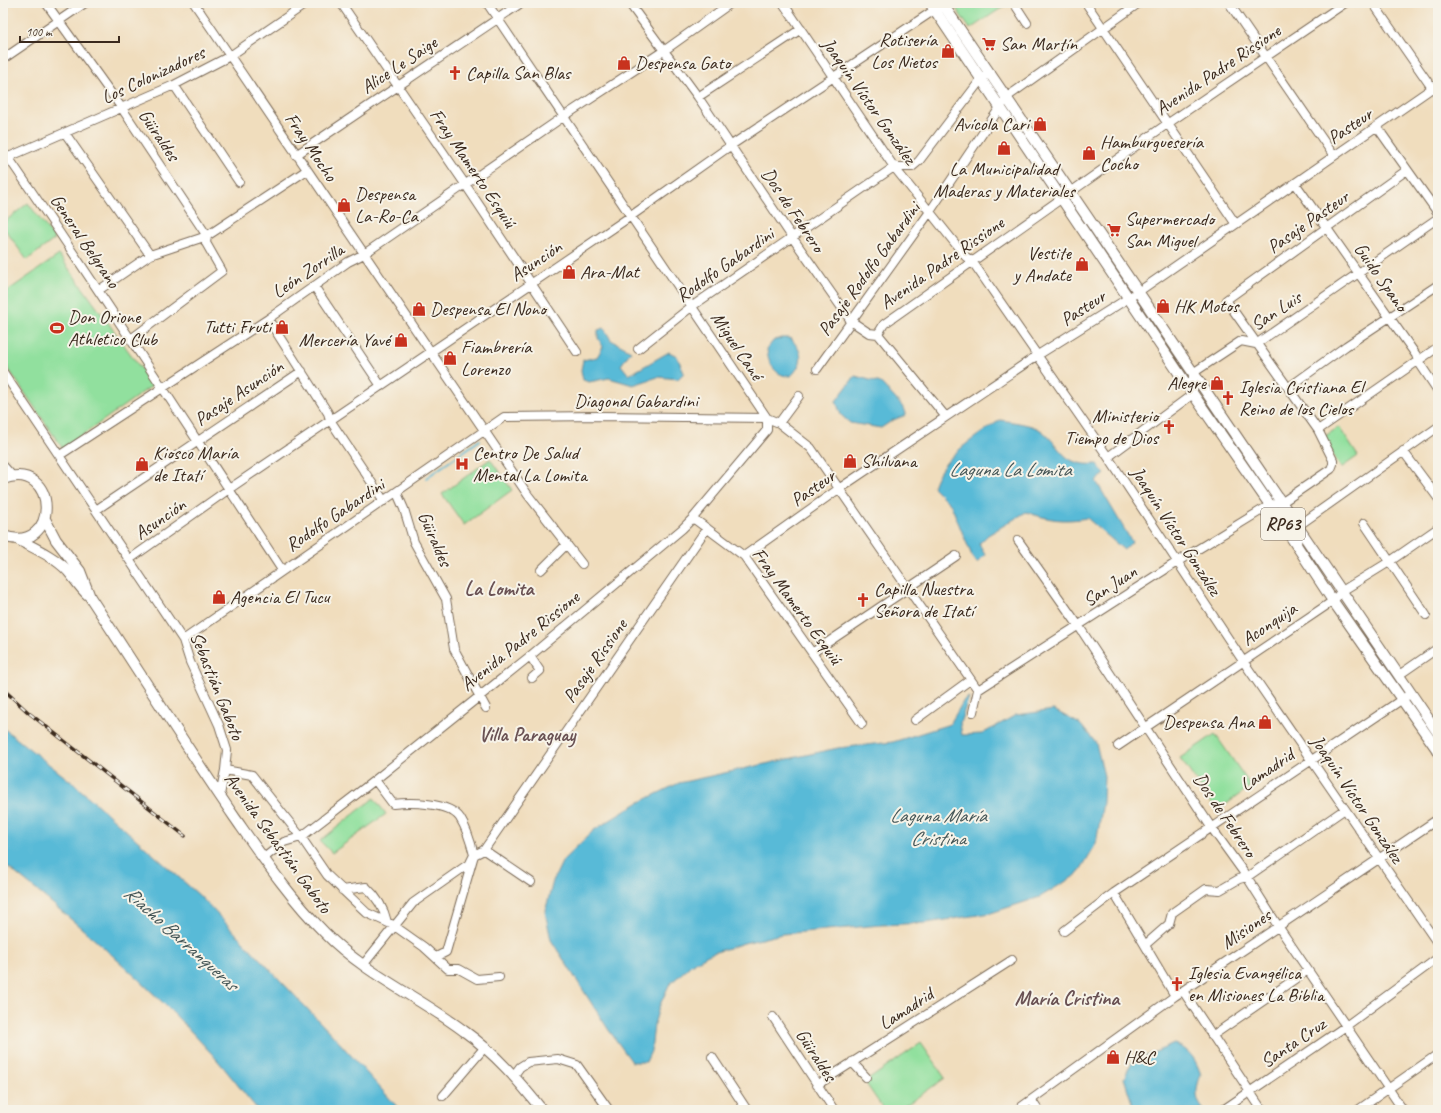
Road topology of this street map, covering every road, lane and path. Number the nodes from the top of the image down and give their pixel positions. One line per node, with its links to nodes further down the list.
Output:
1 (46, 3): 19 (street, Güiraldes)
2 (85, 3): 19 (street)
3 (194, 3): 24 (street, Fray Mocho)
4 (307, 3): 24 (street, Los Colonizadores)
5 (341, 3): 30 (street, Fray Mamerto Esquiú)
6 (487, 3): 18 (street, Miguel Cané)
7 (521, 3): 18 (street, Alice Le Saige)
8 (629, 3): 23 (street, Dos de Febrero)
9 (731, 3): 23 (street, León Zorrilla)
10 (783, 3): 22 (street, Joaquín Víctor González)
11 (1014, 3): 20 (street)
12 (1086, 3): 21 (street)
13 (1140, 3): 21 (street)
14 (1229, 3): 25 (street)
15 (1345, 3): 25 (street, Avenida Padre Rissione)
16 (1373, 3): 31 (street)
17 (937, 5): 27 (main road, RP63); 28 (street, Asunción)
18 (498, 19): 30 (street, Alice Le Saige); 36 (street, Miguel Cané)
19 (58, 21): 26 (street); 34 (street, Güiraldes)
20 (1027, 23)
21 (1103, 28): 33 (street); 37 (street)
22 (801, 29): 28 (street, Joaquín Víctor González); 32 (street)
23 (665, 50): 32 (street, Dos de Febrero); 36 (street, León Zorrilla)
24 (230, 56): 29 (street, Los Colonizadores); 41 (street, Fray Mocho)
25 (1267, 57): 37 (street, Avenida Padre Rissione); 43 (street)
26 (3, 59)
27 (986, 76): 33 (main road, RP63); 35 (main road, RP63); 44 (street)
28 (833, 78): 40 (street, Asunción); 44 (street, Joaquín Víctor González)
29 (174, 85): 34 (street, Los Colonizadores); 47 (street)
30 (398, 85): 41 (street, Alice Le Saige); 49 (street, Fray Mamerto Esquiú)
31 (1436, 88): 38 (street, Pasteur)
32 (698, 97): 40 (street, Dos de Febrero)
33 (1007, 97): 35 (street); 50 (main road, RP63)
34 (121, 107): 39 (street, Los Colonizadores); 57 (street, Güiraldes)
35 (1001, 107): 50 (main road, RP63); 51 (street, Pasaje Rodolfo Gabardini)
36 (563, 117): 49 (street, León Zorrilla); 53 (street, Miguel Cané)
37 (1167, 124): 50 (street, Avenida Padre Rissione); 55 (street)
38 (1377, 127): 43 (street, Pasteur); 46 (street)
39 (65, 133): 42 (street, Los Colonizadores); 60 (street)
40 (730, 146): 53 (street, Asunción); 58 (street, Dos de Febrero)
41 (296, 155): 45 (street, Fray Mocho)
42 (5, 156): 66 (street, General Belgrano)
43 (1334, 156): 48 (street, Pasteur)
44 (894, 167): 51 (street, Joaquín Víctor González); 58 (street, Rodolfo Gabardini)
45 (307, 170): 57 (street); 59 (street, Fray Mocho)
46 (1407, 170): 52 (street); 56 (street, Pasaje Pasteur)
47 (238, 182)
48 (1295, 183): 55 (street, Pasteur); 56 (street, Guido Spano)
49 (465, 184): 59 (street, León Zorrilla); 63 (street, Fray Mamerto Esquiú)
50 (1066, 195): 61 (street, Avenida Padre Rissione); 67 (main road, RP63); 68 (main road, RP63)
51 (929, 213): 61 (street, Joaquín Víctor González); 72 (street, Pasaje Rodolfo Gabardini)
52 (1438, 214)
53 (631, 216): 63 (street, Asunción); 69 (street, Miguel Cané)
54 (1438, 218): 62 (street, San Luis)
55 (1235, 223): 67 (street, Pasteur)
56 (1328, 228): 62 (street, Guido Spano); 75 (street, Pasaje Pasteur)
57 (207, 236): 60 (street); 74 (street, Güiraldes)
58 (792, 237): 69 (street, Rodolfo Gabardini); 72 (street, Dos de Febrero)
59 (364, 254): 65 (street, León Zorrilla); 78 (street, Fray Mocho)
60 (150, 255): 66 (street)
61 (972, 261): 73 (street, Avenida Padre Rissione); 80 (street, Joaquín Víctor González)
62 (1359, 274): 70 (street, Guido Spano); 75 (street, San Luis)
63 (531, 283): 78 (street, Asunción); 79 (street, Fray Mamerto Esquiú)
64 (1438, 285): 70 (street)
65 (314, 286): 71 (street, León Zorrilla); 86 (street)
66 (99, 290): 74 (street, General Belgrano)
67 (1138, 292): 68 (street, Pasteur); 85 (main road, RP63)
68 (1128, 297): 80 (street, Pasteur); 90 (main road, RP63)
69 (691, 307): 77 (street, Rodolfo Gabardini); 94 (street, Miguel Cané)
70 (1390, 318): 81 (street, Guido Spano); 88 (street)
71 (268, 319): 83 (street); 87 (street, León Zorrilla)
72 (852, 321): 73 (street, Dos de Febrero); 82 (street, Pasaje Rodolfo Gabardini)
73 (878, 334): 93 (street, Dos de Febrero)
74 (131, 339): 87 (street, General Belgrano)
75 (1256, 344): 85 (street, San Luis); 88 (street)
76 (1438, 347): 81 (street)
77 (638, 349)
78 (431, 352): 86 (street, Asunción); 99 (street, Fray Mocho)
79 (577, 352)
80 (1038, 355): 93 (street, Pasteur); 103 (street, Joaquín Víctor González)
81 (1418, 361): 89 (street, Guido Spano); 98 (street)
82 (817, 369)
83 (302, 371): 95 (street); 100 (street, Pasaje Asunción)
84 (3, 372): 102 (street)
85 (1193, 373): 90 (street); 111 (main road, RP63)
86 (381, 386): 95 (street, Asunción)
87 (164, 388): 100 (street, General Belgrano); 102 (street, León Zorrilla)
88 (1288, 388): 98 (street)
89 (1438, 391)
90 (1193, 394): 103 (street); 112 (main road, RP63)
91 (799, 396): 96 (street)
92 (504, 417): 94 (street, Diagonal Gabardini); 99 (street, Rodolfo Gabardini)
93 (946, 417): 106 (street, Pasteur)
94 (767, 418): 96 (street); 114 (street, Avenida Padre Rissione)
95 (330, 420): 107 (street, Asunción); 110 (street)
96 (779, 423): 106 (street)
97 (1438, 427): 101 (street)
98 (1318, 430): 111 (street)
99 (485, 431): 108 (street, Rodolfo Gabardini); 123 (street, Fray Mocho)
100 (198, 440): 107 (street, General Belgrano); 113 (street, Pasaje Asunción)
101 (1403, 452): 109 (street); 117 (street)
102 (60, 456): 113 (street, Sebastián Gaboto)
103 (1108, 457): 128 (street, Joaquín Víctor González)
104 (3, 467): 105 (main road)
105 (7, 478): 115 (main road)
106 (840, 488): 125 (street, Pasteur); 133 (street)
107 (229, 489): 127 (street, Asunción); 131 (street, General Belgrano)
108 (397, 493): 110 (street, Rodolfo Gabardini); 148 (street, Güiraldes)
109 (1438, 498)
110 (384, 501): 131 (street, Rodolfo Gabardini)
111 (1281, 503): 112 (street, San Juan); 117 (main road, RP63)
112 (1270, 505): 124 (main road, RP63); 128 (street, San Juan)
113 (96, 510): 127 (street, Sebastián Gaboto)
114 (693, 518): 118 (street, Fray Mamerto Esquiú); 142 (street, Avenida Padre Rissione)
115 (45, 520): 121 (main road); 135 (main road, Avenida Sebastián Gaboto)
116 (1364, 522): 129 (street)
117 (1298, 526): 124 (street); 134 (main road, RP63)
118 (707, 528): 125 (street, Fray Mamerto Esquiú); 166 (street, Pasaje Rissione)
119 (1438, 528): 129 (street, Aconquija)
120 (3, 536): 121 (main road, Avenida Sebastián Gaboto)
121 (17, 539): 135 (main road, Avenida Sebastián Gaboto)
122 (1018, 540): 138 (street, Dos de Febrero)
123 (567, 544): 130 (street, Fray Mocho); 132 (street)
124 (1297, 545): 136 (main road, RP63)
125 (744, 556): 141 (street, Fray Mamerto Esquiú)
126 (956, 556): 133 (street)
127 (130, 559): 139 (street, Sebastián Gaboto)
128 (1177, 562): 138 (street, San Juan); 143 (street, Joaquín Víctor González)
129 (1389, 562): 134 (street, Aconquija); 137 (street)
130 (582, 564)
131 (282, 570): 139 (street, Rodolfo Gabardini)
132 (541, 570)
133 (909, 589): 141 (street); 146 (street)
134 (1342, 591): 136 (street, Aconquija); 144 (main road, RP63)
135 (90, 597): 161 (main road, Avenida Sebastián Gaboto)
136 (1333, 601): 143 (street, Aconquija); 149 (main road, RP63)
137 (1426, 615)
138 (1078, 625): 147 (street, San Juan); 154 (street, Dos de Febrero)
139 (183, 640): 159 (street, Sebastián Gaboto)
140 (1438, 648): 144 (street)
141 (812, 653): 153 (street, Fray Mamerto Esquiú)
142 (530, 656): 145 (street); 148 (street, Avenida Padre Rissione)
143 (1243, 661): 154 (street, Aconquija); 158 (street, Joaquín Víctor González)
144 (1399, 675): 149 (main road, RP63)
145 (532, 678)
146 (970, 680): 147 (street); 152 (street)
147 (978, 690): 151 (street)
148 (478, 696): 150 (street, Güiraldes); 160 (street, Avenida Padre Rissione)
149 (1407, 696): 155 (main road, RP63); 157 (main road, RP63); 158 (street, Lamadrid)
150 (486, 708)
151 (973, 712)
152 (915, 720)
153 (862, 724)
154 (1146, 726): 156 (street, Aconquija); 164 (street, Dos de Febrero)
155 (1438, 733)
156 (1118, 746)
157 (1438, 751)
158 (1312, 759): 162 (street, Joaquín Víctor González); 164 (street, Lamadrid)
159 (225, 770): 161 (street); 165 (street, Sebastián Gaboto)
160 (375, 780): 165 (street, Avenida Padre Rissione); 167 (street)
161 (220, 796): 168 (main road, Avenida Sebastián Gaboto)
162 (1345, 809): 169 (street, Joaquín Víctor González); 170 (street)
163 (1438, 819): 169 (street, Misiones)
164 (1211, 827): 170 (street, Dos de Febrero); 173 (street, Lamadrid)
165 (301, 837): 168 (street, Avenida Padre Rissione); 172 (street, Sebastián Gaboto)
166 (484, 850): 167 (street, Pasaje Rissione); 171 (street)
167 (474, 855): 174 (street); 179 (street)
168 (264, 858): 182 (main road, Avenida Sebastián Gaboto)
169 (1380, 859): 175 (street, Misiones); 177 (street, Joaquín Víctor González)
170 (1247, 877): 175 (street, Dos de Febrero); 178 (street)
171 (531, 882)
172 (342, 890): 174 (street, Sebastián Gaboto); 174 (street)
173 (1114, 893): 176 (street, Lamadrid); 178 (street)
174 (390, 924): 179 (street, Sebastián Gaboto); 182 (street)
175 (1278, 926): 183 (street, Dos de Febrero); 185 (street, Misiones)
176 (1064, 931)
177 (1438, 944)
178 (1145, 945): 186 (street)
179 (436, 958): 184 (street, Sebastián Gaboto)
180 (1438, 958): 188 (street, Santa Cruz)
181 (1012, 960): 193 (street, Lamadrid)
182 (363, 965): 190 (main road, Avenida Sebastián Gaboto)
183 (1308, 970): 188 (street, Dos de Febrero); 189 (street)
184 (499, 977)
185 (1183, 991): 186 (street, Misiones); 189 (street)
186 (1175, 996): 200 (street, Misiones)
187 (772, 1017): 196 (street, Güiraldes)
188 (1346, 1026): 197 (street, Dos de Febrero); 198 (street, Santa Cruz)
189 (1212, 1036): 198 (street)
190 (485, 1047): 194 (main road, Avenida Sebastián Gaboto); 199 (street)
191 (1438, 1054): 197 (street)
192 (712, 1057): 203 (street)
193 (852, 1062): 195 (street); 196 (street, Lamadrid)
194 (514, 1075): 201 (main road, Avenida Sebastián Gaboto); 202 (street)
195 (866, 1077)
196 (817, 1085): 204 (street, Güiraldes)
197 (1389, 1089): 209 (street); 210 (street, Dos de Febrero)
198 (1250, 1092): 207 (street, Santa Cruz); 208 (street)
199 (443, 1096)
200 (1032, 1100): 205 (street, Misiones); 206 (street)
201 (542, 1110)
202 (609, 1110)
203 (747, 1110)
204 (834, 1110)
205 (1017, 1110)
206 (1038, 1110)
207 (1224, 1110)
208 (1262, 1110)
209 (1358, 1110)
210 (1403, 1110)

